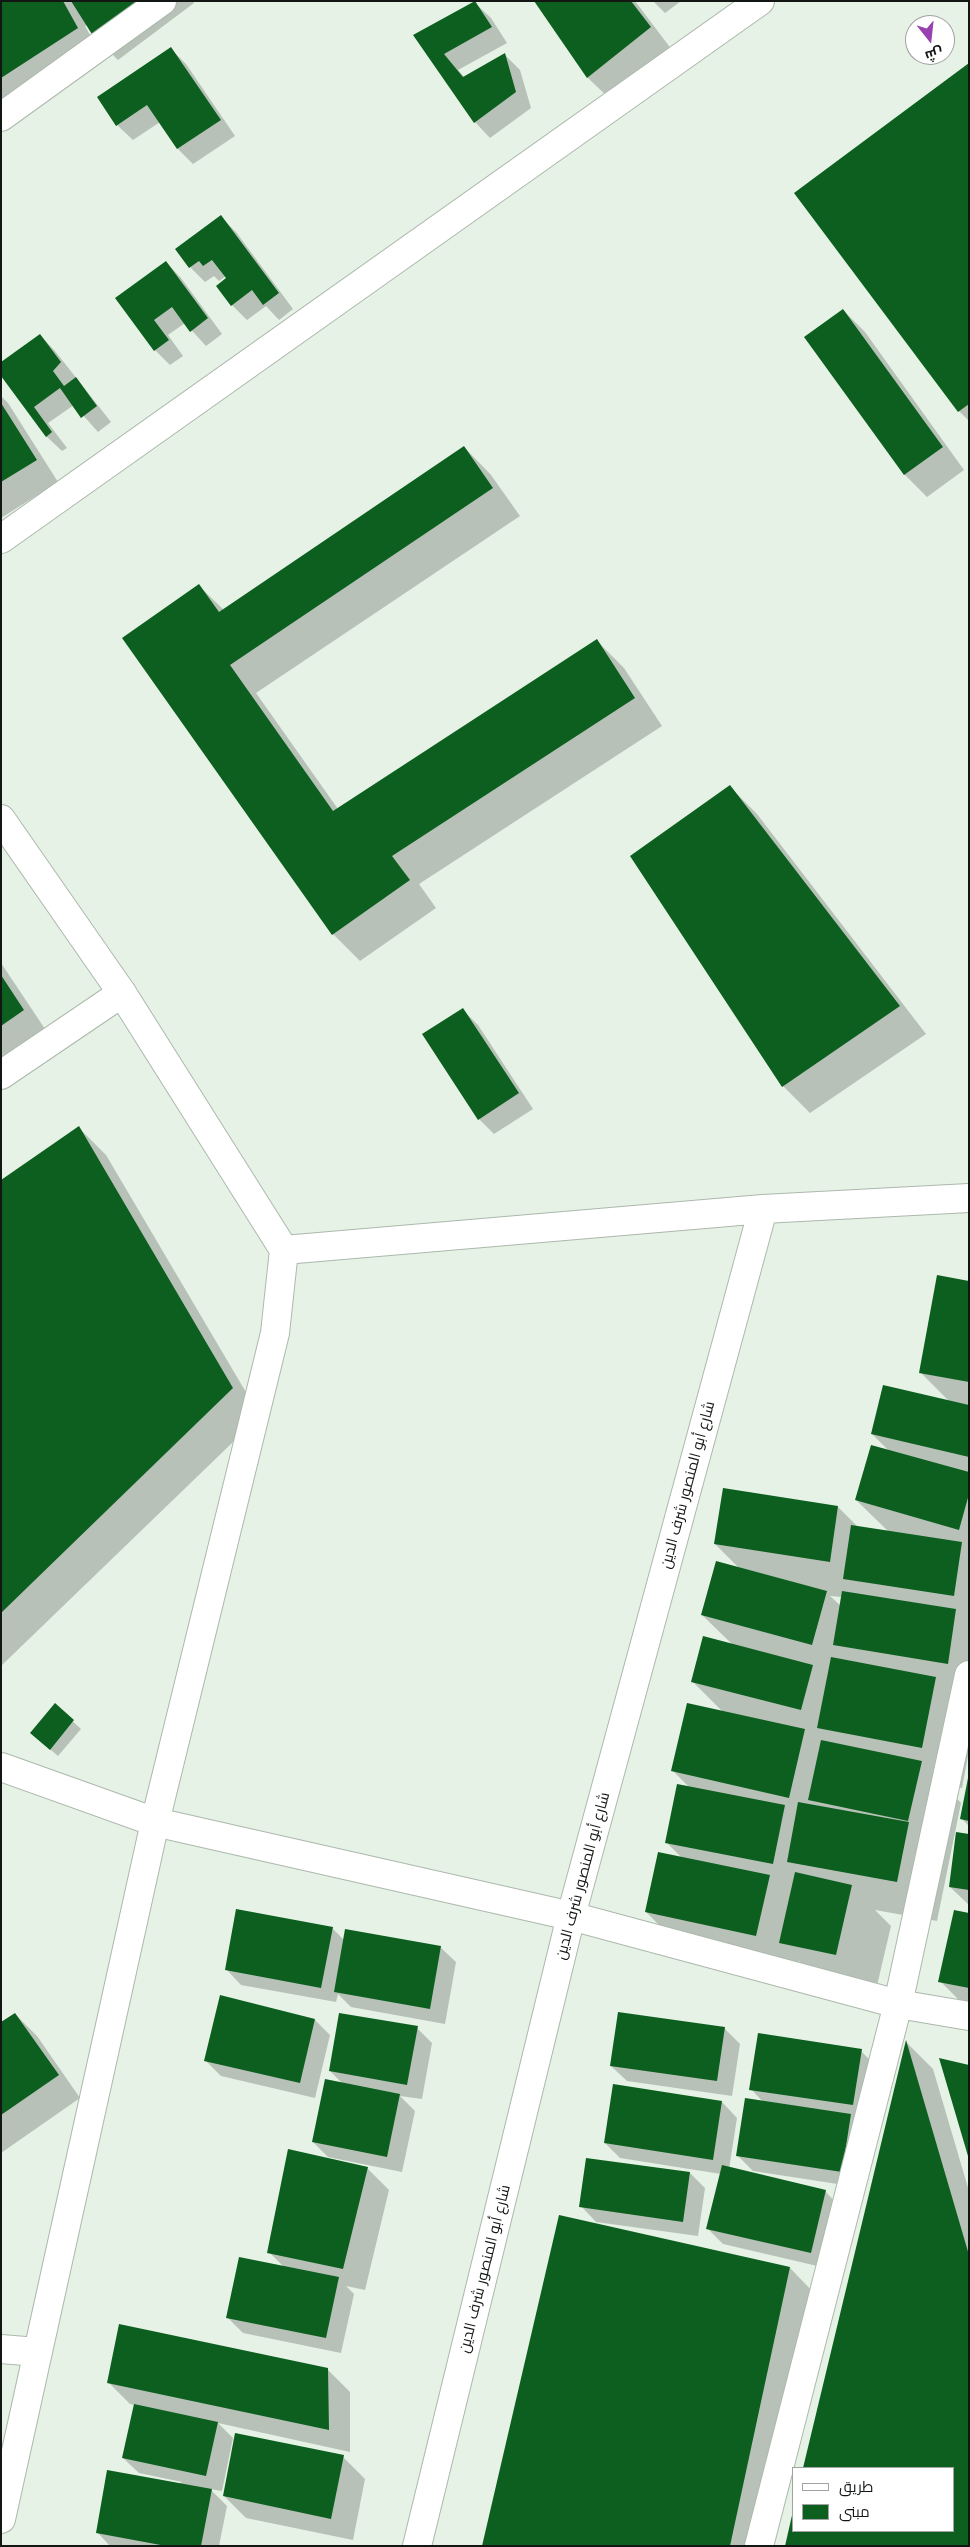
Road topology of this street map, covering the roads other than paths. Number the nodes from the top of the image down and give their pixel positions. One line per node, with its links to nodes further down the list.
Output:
1 (162, 1): 3 (street)
2 (760, 1): 4 (street)
3 (1, 117)
4 (1, 539)
5 (1, 819): 6 (street)
6 (122, 993): 7 (street); 10 (street)
7 (1, 1075)
8 (969, 1198): 9 (street)
9 (763, 1209): 10 (street); 14 (street, شارع أبو المنصور شرف الدين)
10 (284, 1250): 13 (street)
11 (969, 1675): 15 (street)
12 (1, 1767): 13 (street)
13 (155, 1822): 14 (street); 18 (street)
14 (571, 1916): 15 (street); 20 (street, شارع أبو المنصور شرف الدين)
15 (898, 2004): 16 (street); 21 (street)
16 (969, 2016)
17 (1, 2349): 18 (street)
18 (37, 2352): 19 (street)
19 (1, 2519)
20 (417, 2546)
21 (759, 2546)

